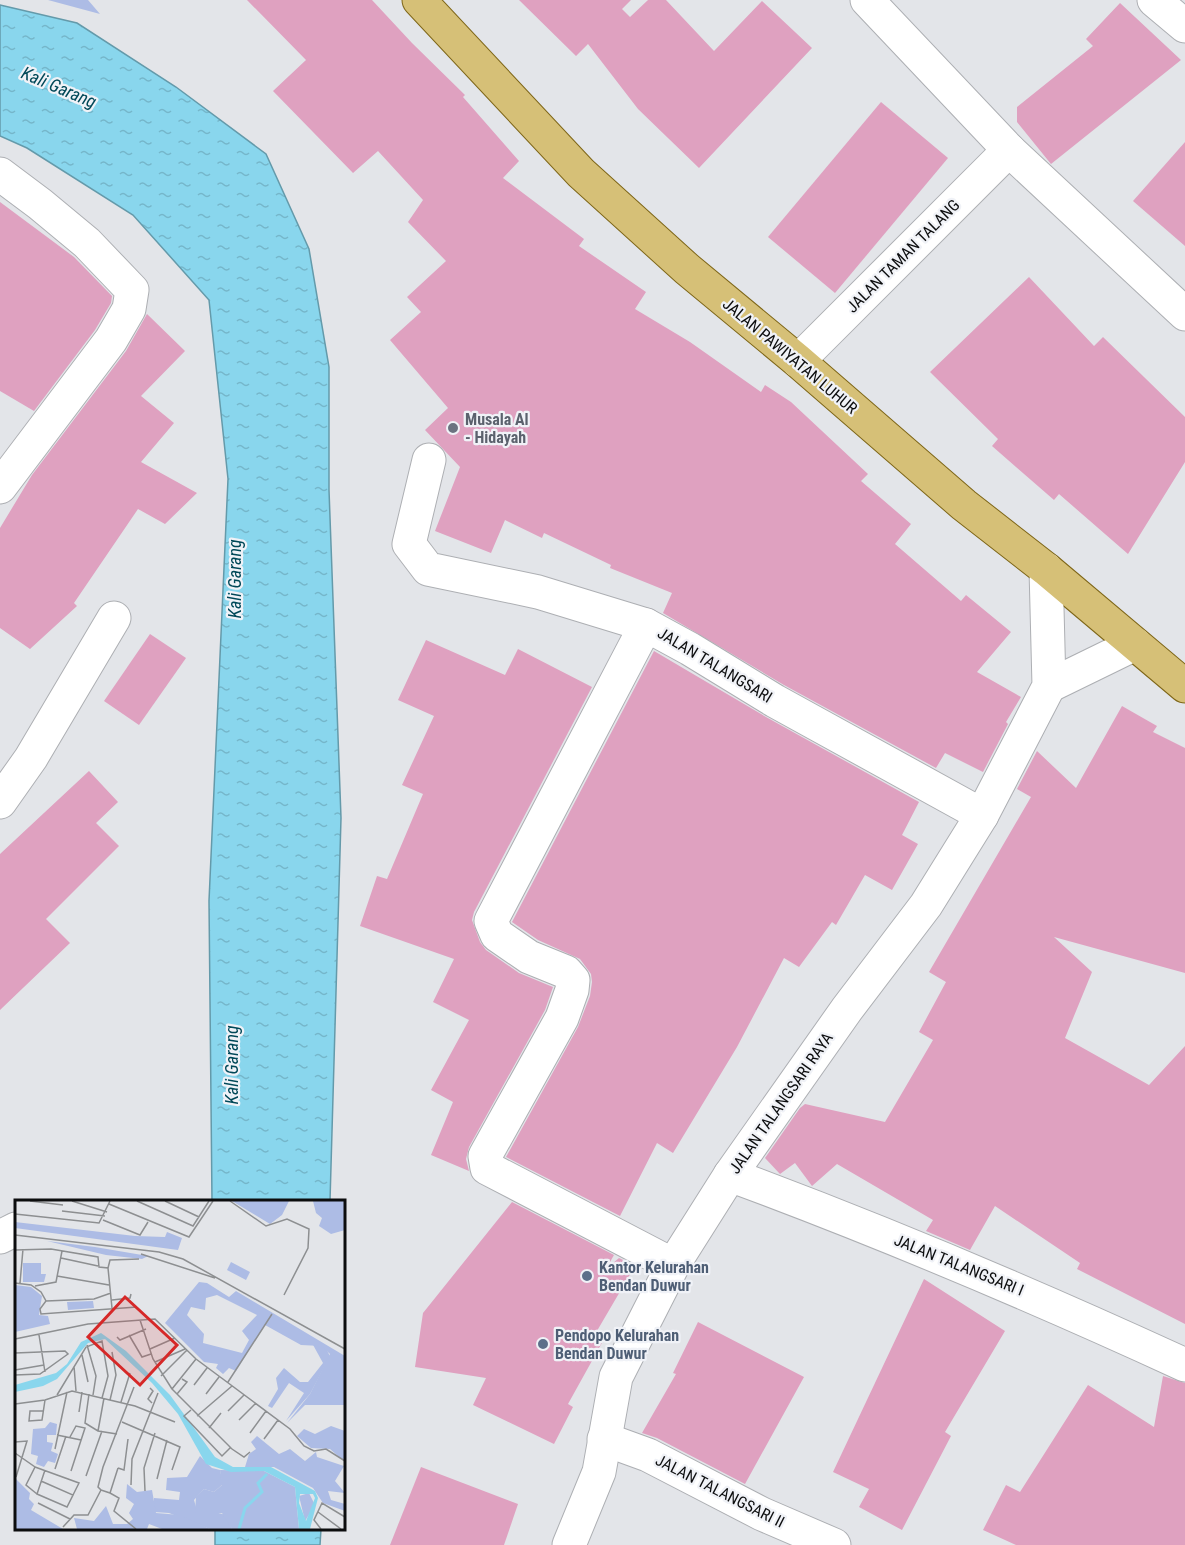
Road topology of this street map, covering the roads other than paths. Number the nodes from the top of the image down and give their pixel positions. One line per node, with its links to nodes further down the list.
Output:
1 (419, 0): 8 (main road, JALAN PAWIYATAN LUHUR)
2 (867, 0): 5 (street)
3 (1154, 0): 4 (street)
4 (1185, 26)
5 (1009, 150): 7 (street); 8 (street, JALAN TAMAN TALANG)
6 (0, 174): 10 (street)
7 (1185, 314)
8 (798, 361): 11 (main road, JALAN PAWIYATAN LUHUR)
9 (429, 460): 13 (street, JALAN TALANGSARI)
10 (0, 487)
11 (1046, 568): 14 (main road, JALAN PAWIYATAN LUHUR); 15 (street, JALAN TALANGSARI RAYA)
12 (114, 618): 17 (street)
13 (646, 625): 18 (street, JALAN TALANGSARI); 22 (street)
14 (1135, 644): 15 (street); 16 (main road, JALAN PAWIYATAN LUHUR)
15 (1049, 686): 18 (street, JALAN TALANGSARI RAYA)
16 (1185, 686)
17 (0, 802)
18 (982, 815): 19 (street, JALAN TALANGSARI RAYA)
19 (729, 1176): 22 (street, JALAN TALANGSARI RAYA); 23 (street, JALAN TALANGSARI I)
20 (15, 1230): 21 (street)
21 (0, 1237)
22 (673, 1265): 24 (street, JALAN TALANGSARI RAYA)
23 (1185, 1365)
24 (604, 1439): 25 (street, JALAN TALANGSARI RAYA); 26 (street, JALAN TALANGSARI II)
25 (571, 1539)
26 (834, 1545)

